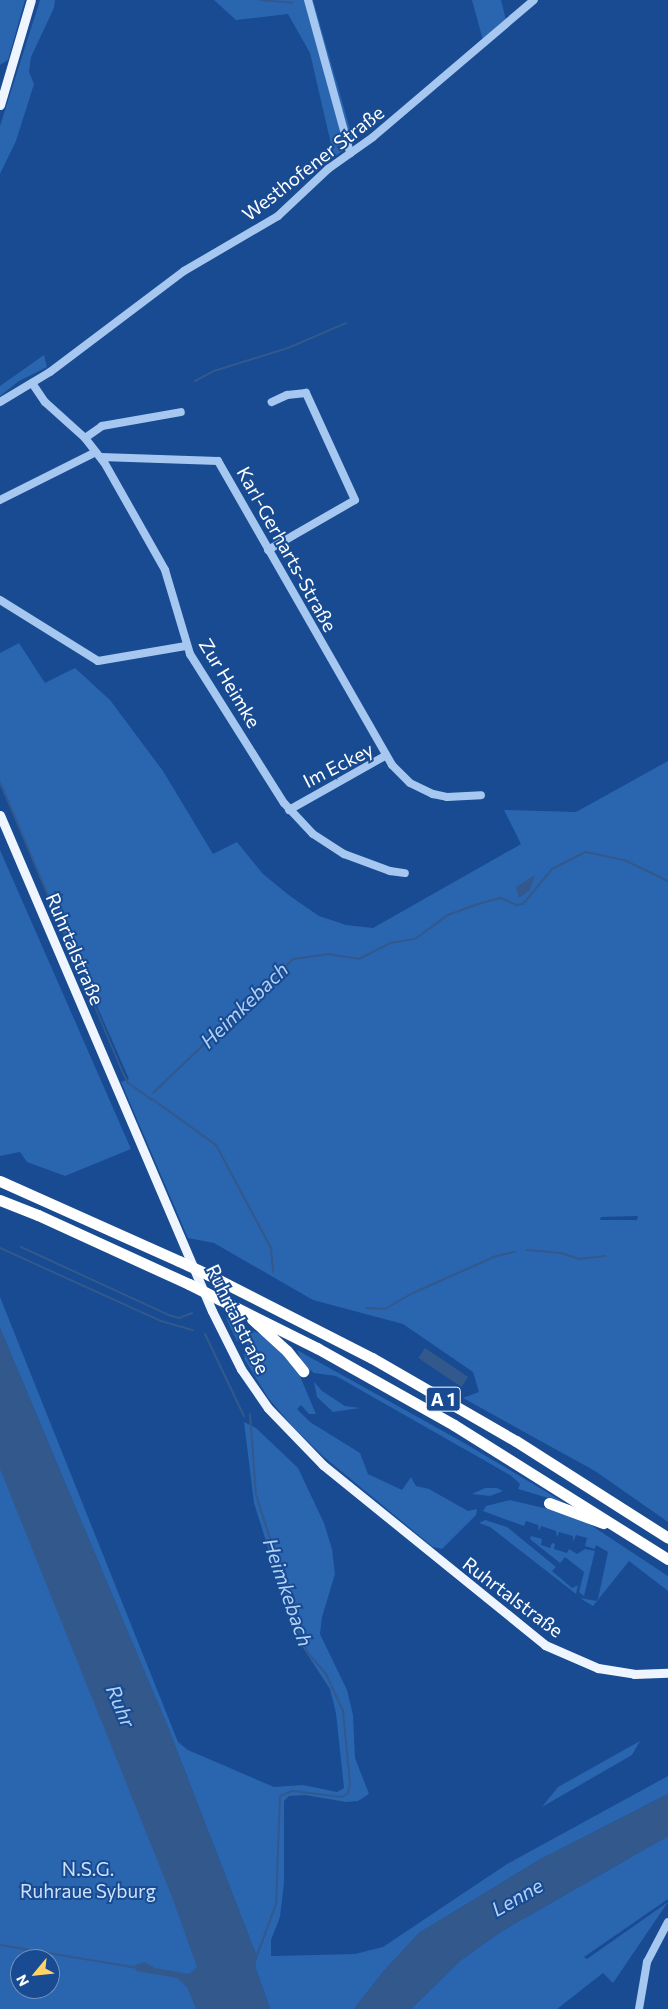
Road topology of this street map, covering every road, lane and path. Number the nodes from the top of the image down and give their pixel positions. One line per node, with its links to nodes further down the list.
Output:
1 (31, 0): 4 (main road)
2 (308, 0): 5 (street)
3 (534, 0): 5 (street, Westhofener Straße)
4 (0, 105)
5 (350, 153): 6 (street, Westhofener Straße)
6 (32, 383): 7 (street, Westhofener Straße); 10 (street, Zur Heimke)
7 (0, 402)
8 (272, 402): 13 (street)
9 (181, 412): 10 (street)
10 (85, 438): 11 (street, Zur Heimke)
11 (99, 455): 12 (street); 13 (street, Karl-Gerharts-Straße); 15 (street, Zur Heimke)
12 (0, 500)
13 (268, 550): 16 (street, Karl-Gerharts-Straße)
14 (0, 600): 15 (street)
15 (186, 646): 18 (street, Zur Heimke)
16 (385, 756): 17 (street, Im Eckey); 18 (street, Im Eckey)
17 (480, 795)
18 (289, 810): 20 (street, Zur Heimke)
19 (0, 816): 29 (main road, Ruhrtalstraße)
20 (405, 873)
21 (0, 1181): 26 (highway, A 1, bridge)
22 (0, 1200): 23 (highway, A 1, bridge)
23 (240, 1308): 24 (highway); 27 (highway, A 1)
24 (303, 1371)
25 (549, 1503): 27 (highway)
26 (668, 1538)
27 (654, 1549): 28 (highway, A 1)
28 (668, 1558)
29 (668, 1673)
30 (668, 1922): 31 (street)
31 (639, 2009)

